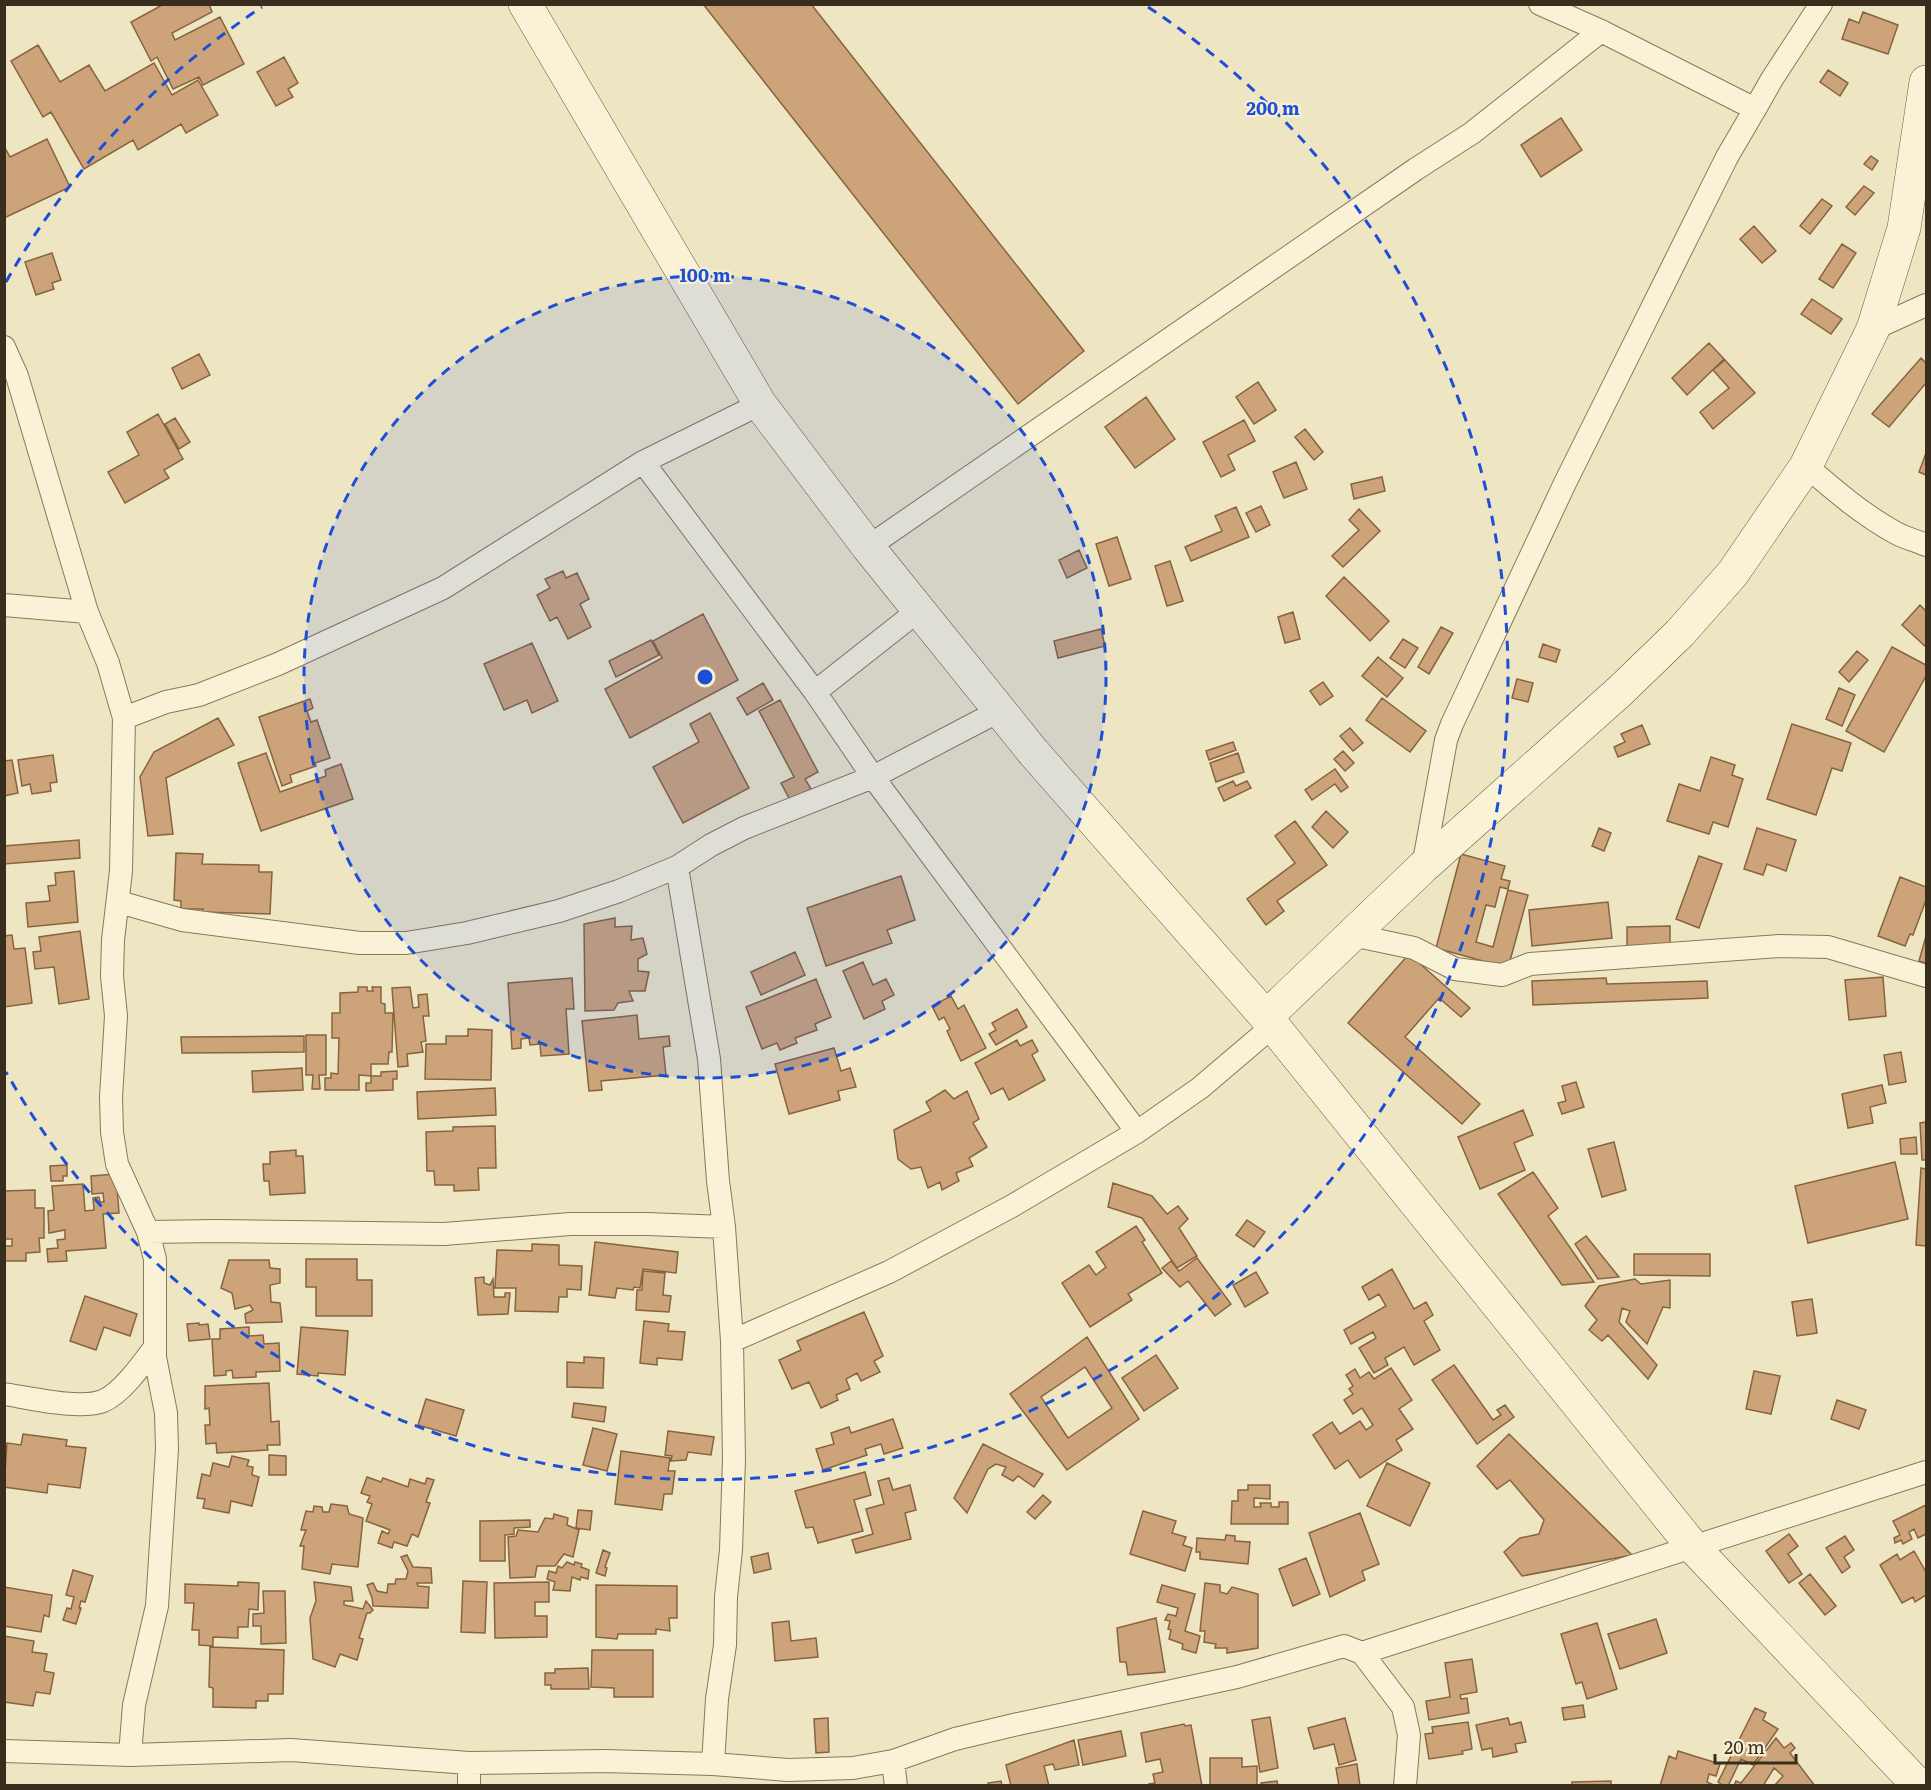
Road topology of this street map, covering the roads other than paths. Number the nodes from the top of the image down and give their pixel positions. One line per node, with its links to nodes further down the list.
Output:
1 (1540, 4): 4 (street)
2 (1821, 4): 6 (street)
3 (531, 6): 10 (main road)
4 (1601, 31): 6 (street); 14 (street)
5 (1926, 82): 8 (main road)
6 (1755, 109): 23 (street)
7 (1926, 305): 8 (street)
8 (1873, 329): 12 (main road)
9 (4, 347): 17 (street)
10 (760, 404): 11 (street); 14 (main road)
11 (643, 462): 18 (street); 20 (street)
12 (1806, 466): 13 (street); 23 (main road)
13 (1926, 545)
14 (868, 547): 16 (main road)
15 (4, 605): 17 (street)
16 (919, 610): 18 (street); 19 (main road)
17 (87, 612): 20 (street)
18 (815, 692): 21 (street)
19 (999, 711): 21 (street); 27 (main road)
20 (124, 718): 24 (street)
21 (873, 777): 22 (street); 28 (street)
22 (677, 867): 24 (street); 29 (street)
23 (1423, 867): 25 (main road)
24 (118, 902): 30 (street)
25 (1352, 935): 26 (street); 27 (main road)
26 (1926, 975)
27 (1269, 1022): 28 (street); 35 (main road)
28 (1137, 1132): 31 (street)
29 (724, 1227): 30 (street); 31 (street)
30 (148, 1232): 32 (street)
31 (732, 1341): 41 (street)
32 (155, 1347): 33 (street); 38 (street)
33 (4, 1394)
34 (1926, 1472): 35 (street)
35 (1693, 1547): 36 (street); 45 (main road)
36 (1362, 1653): 39 (street); 44 (street)
37 (4, 1751): 38 (street)
38 (130, 1755): 40 (street)
39 (893, 1761): 41 (street); 43 (street)
40 (469, 1763): 41 (street); 42 (street)
41 (713, 1764)
42 (469, 1785)
43 (896, 1785)
44 (1405, 1785)
45 (1919, 1785)

